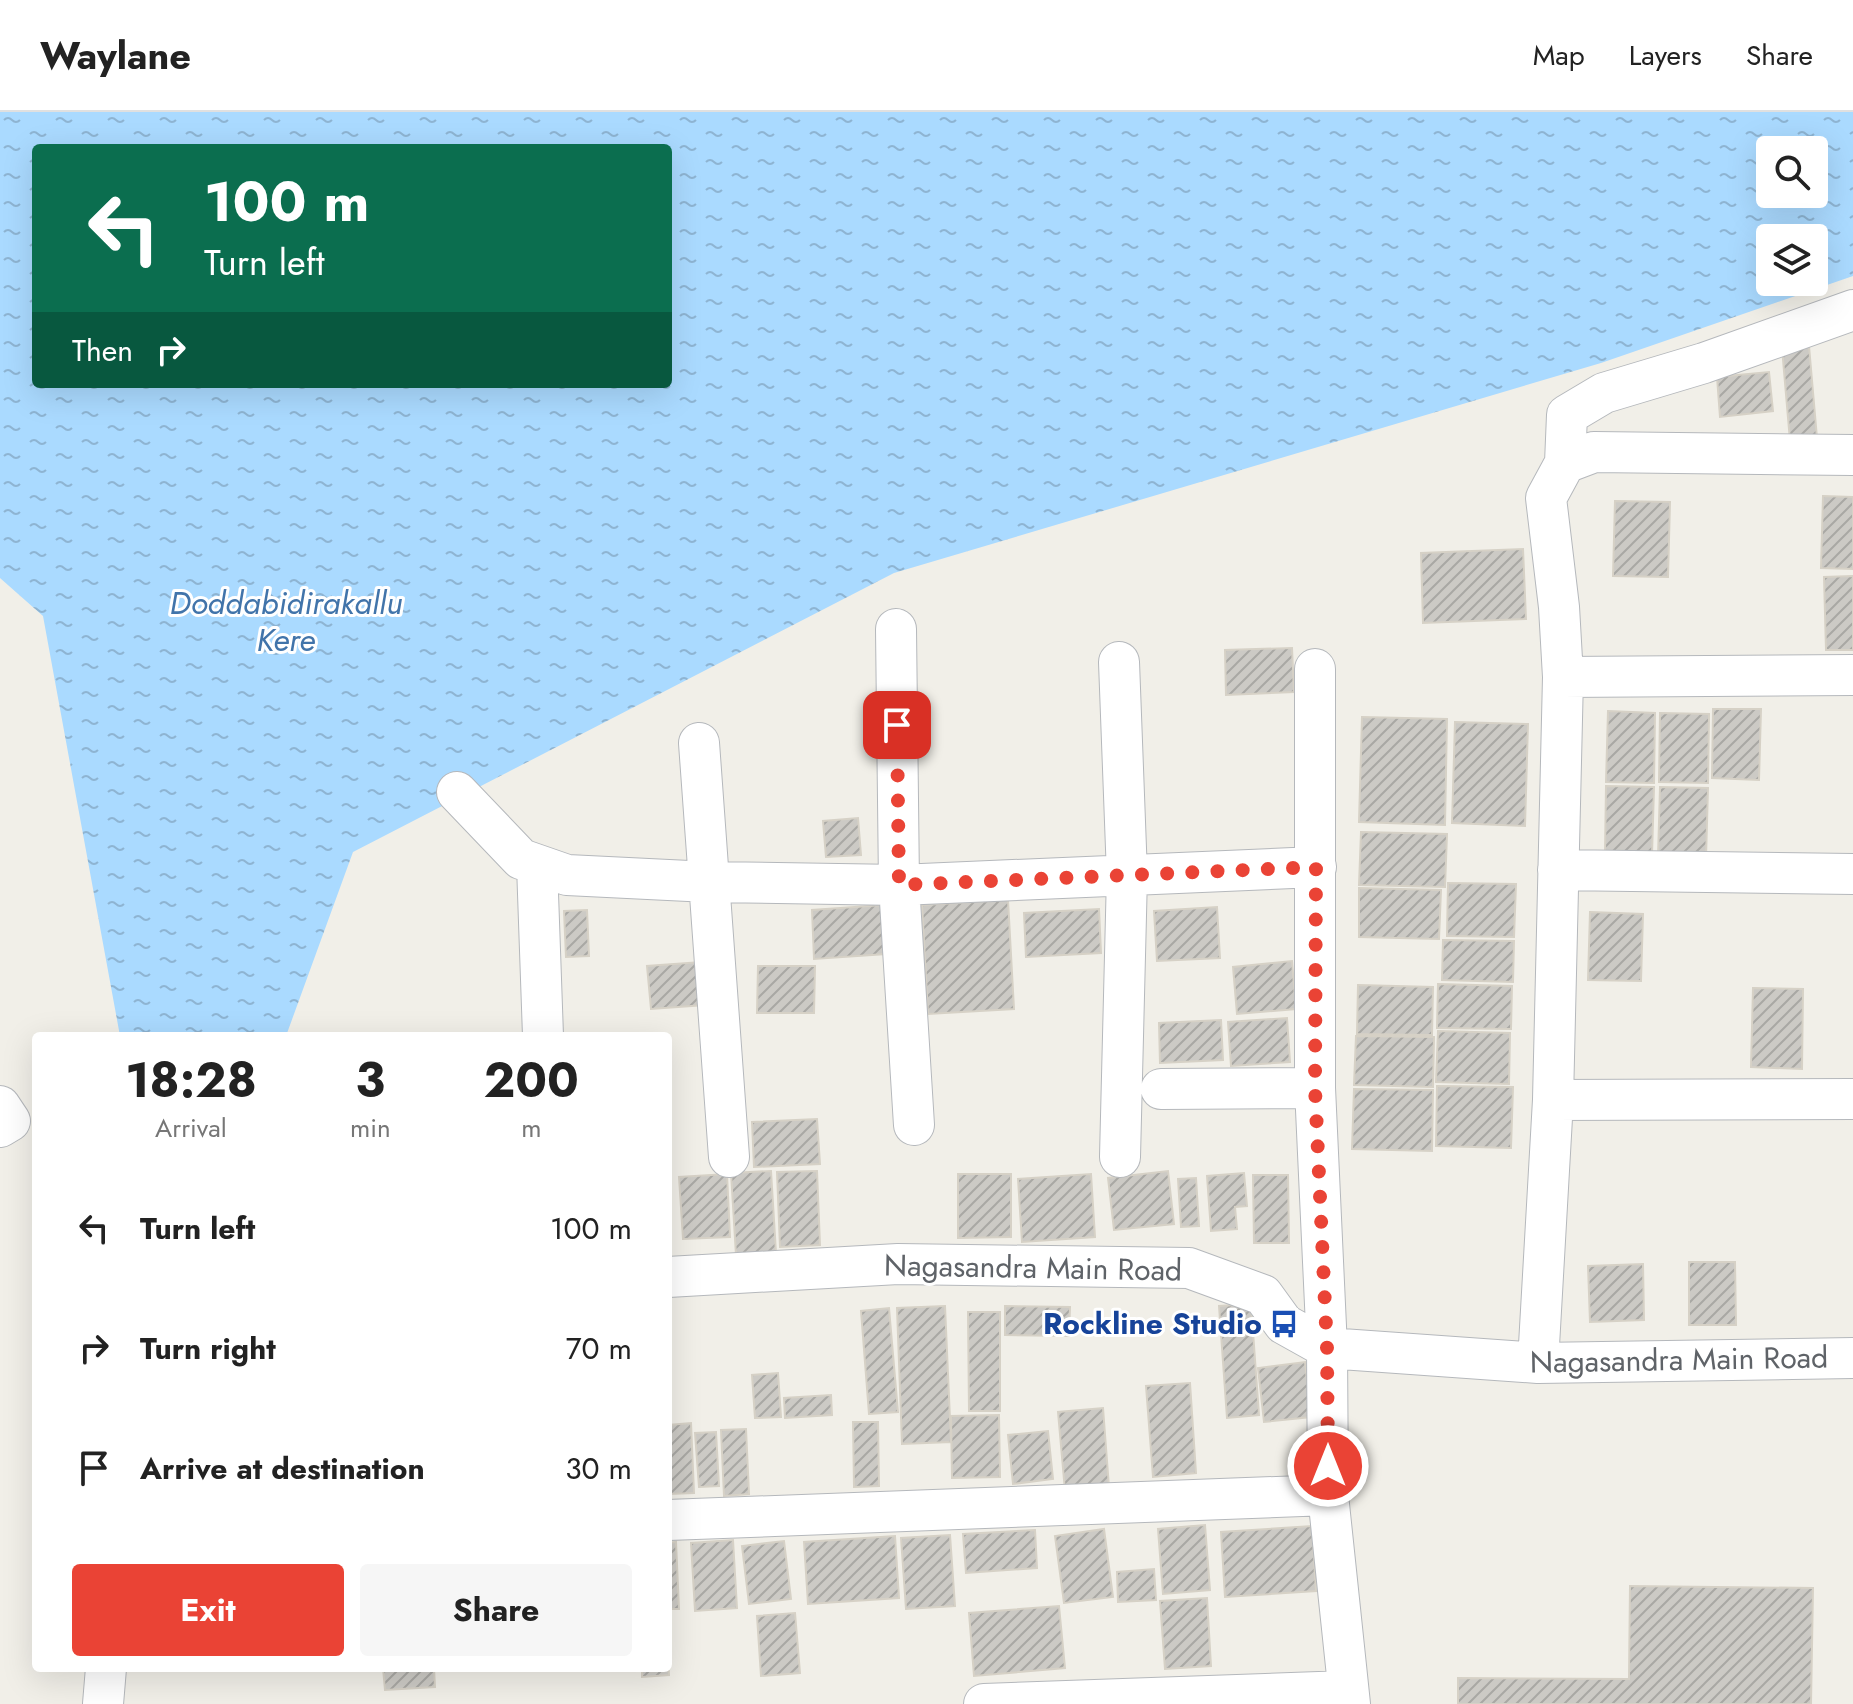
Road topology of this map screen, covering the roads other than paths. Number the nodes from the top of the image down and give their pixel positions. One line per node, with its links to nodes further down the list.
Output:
1 (1853, 310): 3 (street)
2 (1853, 455): 3 (street)
3 (1565, 463): 8 (street)
4 (896, 629): 17 (street)
5 (1119, 662): 15 (street)
6 (1315, 669): 12 (street)
7 (1853, 675): 8 (street)
8 (1563, 677): 13 (street)
9 (699, 743): 16 (street)
10 (457, 792): 11 (street)
11 (537, 865): 16 (street); 18 (street)
12 (1316, 867): 15 (street); 19 (street)
13 (1558, 870): 14 (street); 22 (street)
14 (1853, 874)
15 (1127, 875): 17 (street); 27 (street)
16 (709, 882): 17 (street); 26 (street)
17 (899, 885): 24 (street)
18 (543, 1032)
19 (1315, 1088): 20 (street); 29 (street)
20 (1161, 1089)
21 (1853, 1099): 22 (street)
22 (1553, 1100): 31 (street)
23 (0, 1106): 25 (street)
24 (914, 1125)
25 (0, 1127)
26 (729, 1157)
27 (1120, 1157)
28 (672, 1277): 29 (street, Nagasandra Main Road)
29 (1327, 1348): 31 (street, Nagasandra Main Road); 32 (street)
30 (1853, 1358): 31 (street, Nagasandra Main Road)
31 (1538, 1363)
32 (1328, 1495): 33 (street); 35 (street)
33 (672, 1520)
34 (106, 1672): 36 (street)
35 (1348, 1697): 37 (street)
36 (103, 1704)
37 (984, 1704)

